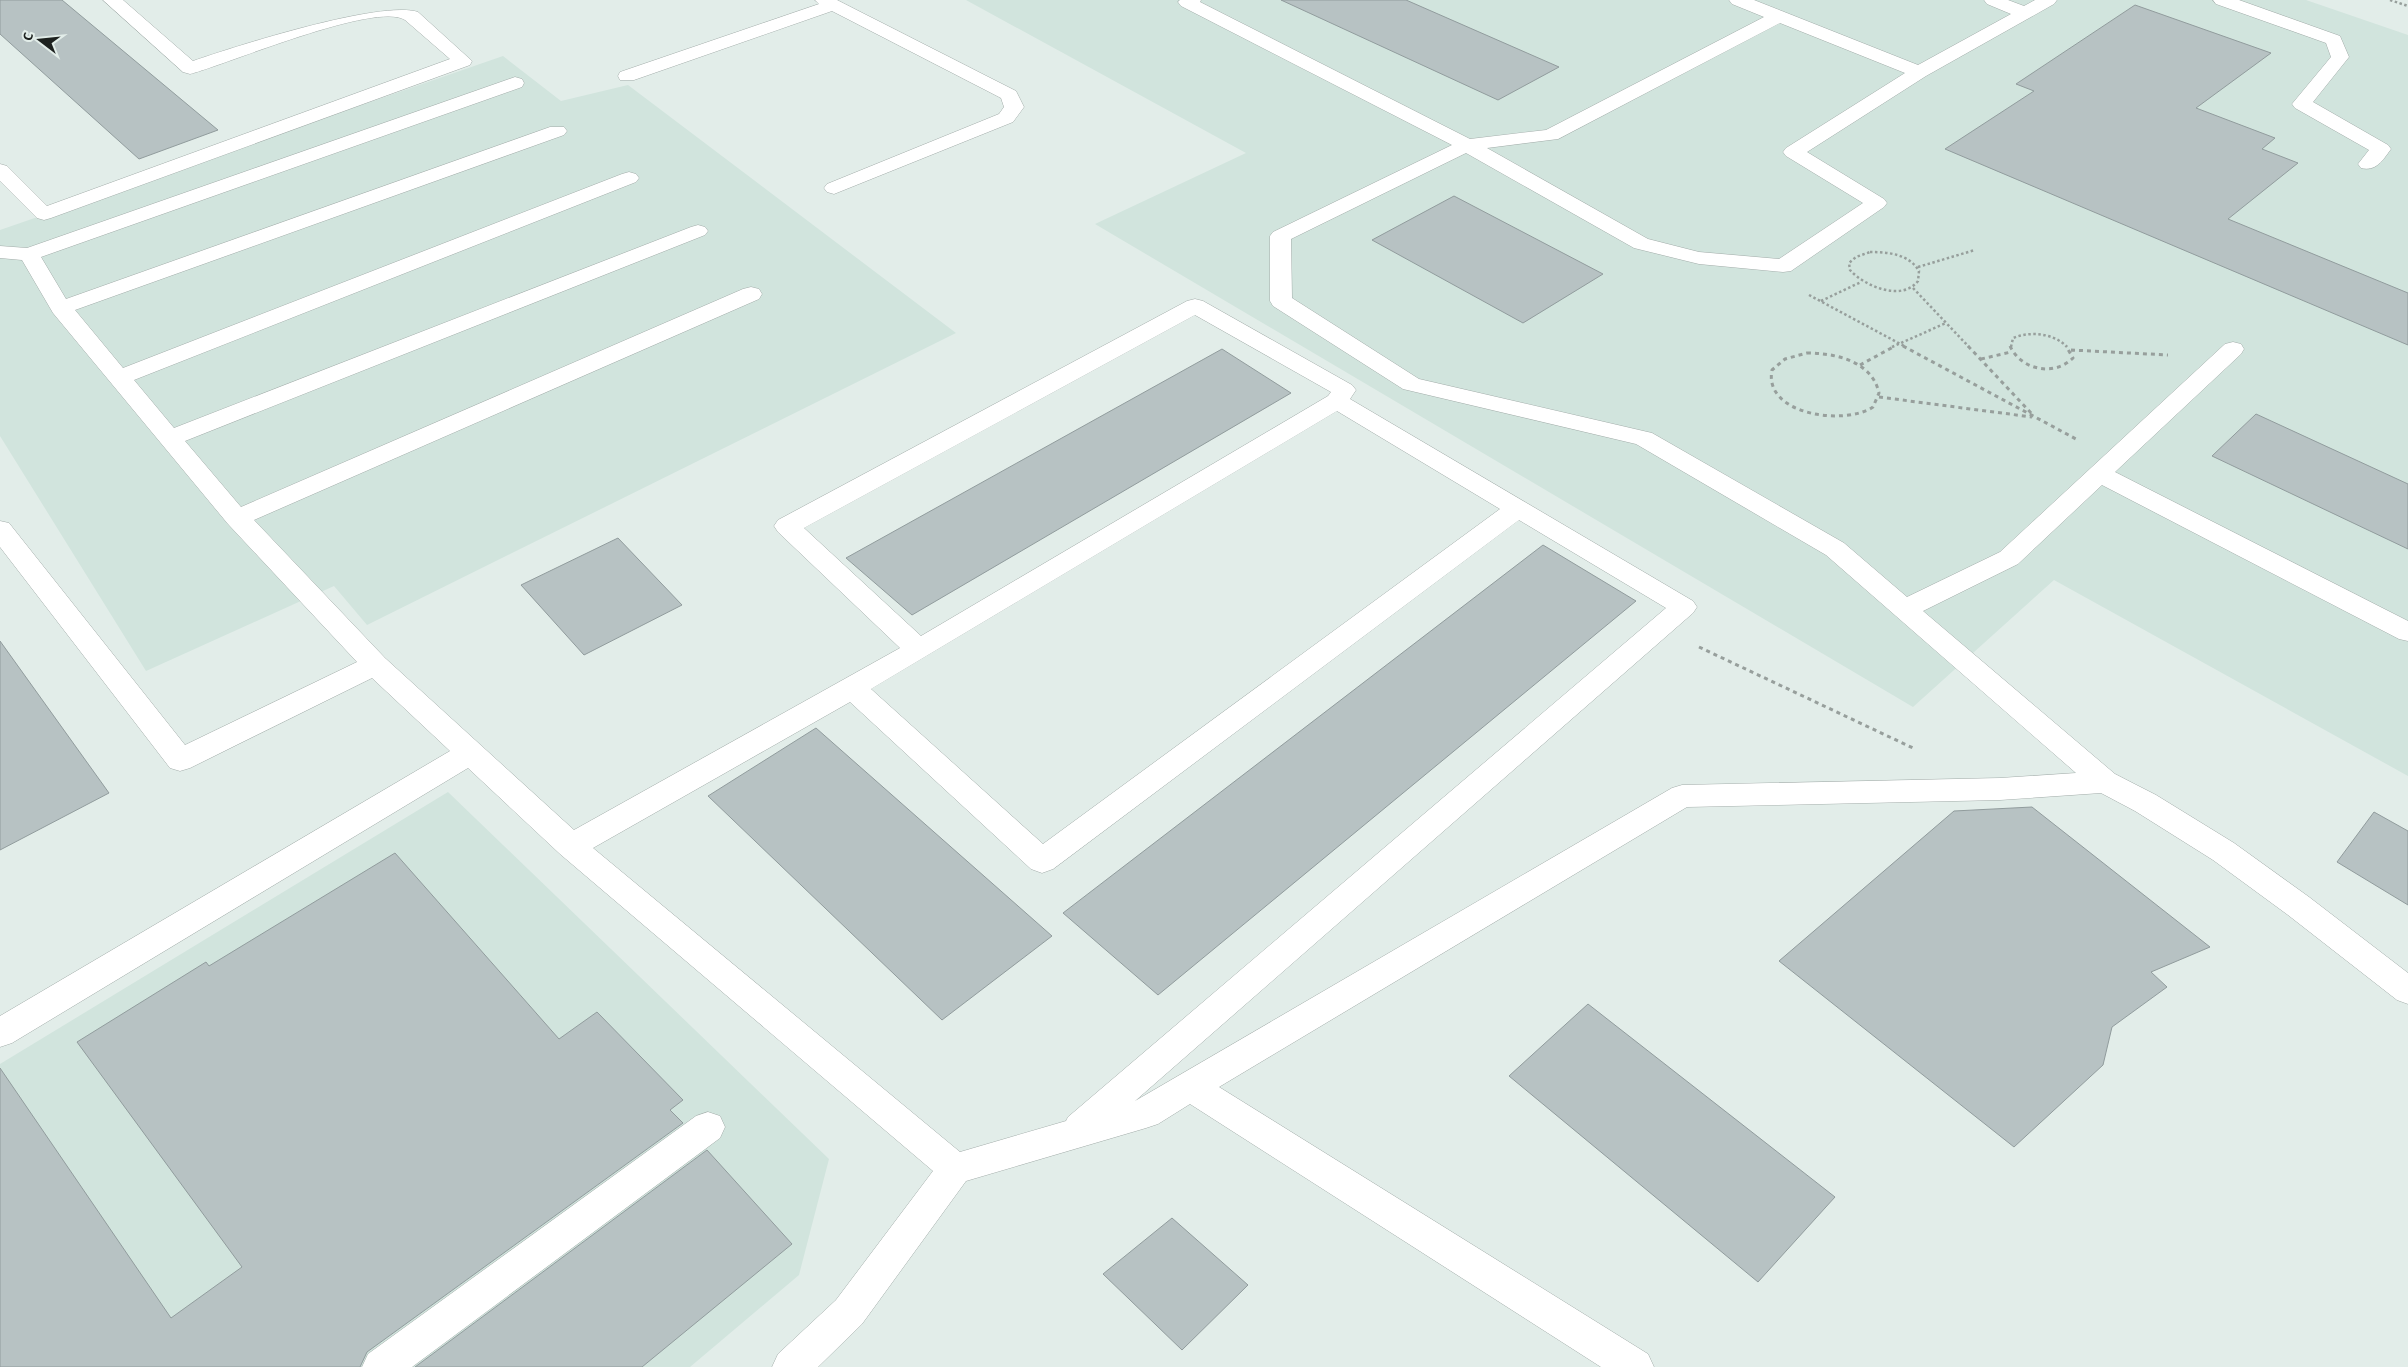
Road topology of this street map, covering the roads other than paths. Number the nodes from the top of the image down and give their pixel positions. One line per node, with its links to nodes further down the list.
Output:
1 (112, 0): 16 (street)
2 (1192, 0): 14 (street)
3 (1738, 0): 9 (street)
4 (1993, 0): 8 (street)
5 (2048, 0): 8 (street)
6 (2222, 0): 15 (street)
7 (829, 2): 11 (street); 18 (street)
8 (2025, 13): 10 (street)
9 (1779, 16): 10 (street); 14 (street)
10 (1919, 72): 14 (street)
11 (627, 76)
12 (515, 83): 21 (street)
13 (557, 131): 23 (street)
14 (1467, 145): 32 (street)
15 (2368, 164)
16 (0, 170)
17 (629, 178): 25 (street)
18 (834, 188)
19 (698, 231): 27 (street)
20 (0, 252): 21 (street)
21 (29, 254): 23 (street)
22 (751, 294): 30 (street)
23 (61, 308): 25 (street)
24 (2228, 354): 28 (street)
25 (120, 377): 27 (street)
26 (1337, 401): 29 (street); 34 (street); 34 (street)
27 (170, 438): 30 (street)
28 (2107, 467): 32 (street); 33 (street)
29 (1518, 508): 36 (street); 44 (street)
30 (237, 518): 35 (street)
31 (0, 529): 35 (street)
32 (1904, 609): 38 (street)
33 (2408, 632)
34 (919, 650): 36 (street)
35 (375, 665): 37 (street)
36 (852, 688): 39 (street)
37 (470, 753): 39 (street); 41 (street)
38 (2105, 782): 40 (street); 42 (street)
39 (570, 846): 45 (street)
40 (2408, 991)
41 (0, 1033)
42 (1191, 1086): 44 (street); 48 (street)
43 (708, 1127): 46 (street)
44 (1074, 1134): 45 (street)
45 (955, 1169): 47 (street)
46 (381, 1367)
47 (791, 1367)
48 (1636, 1367)

